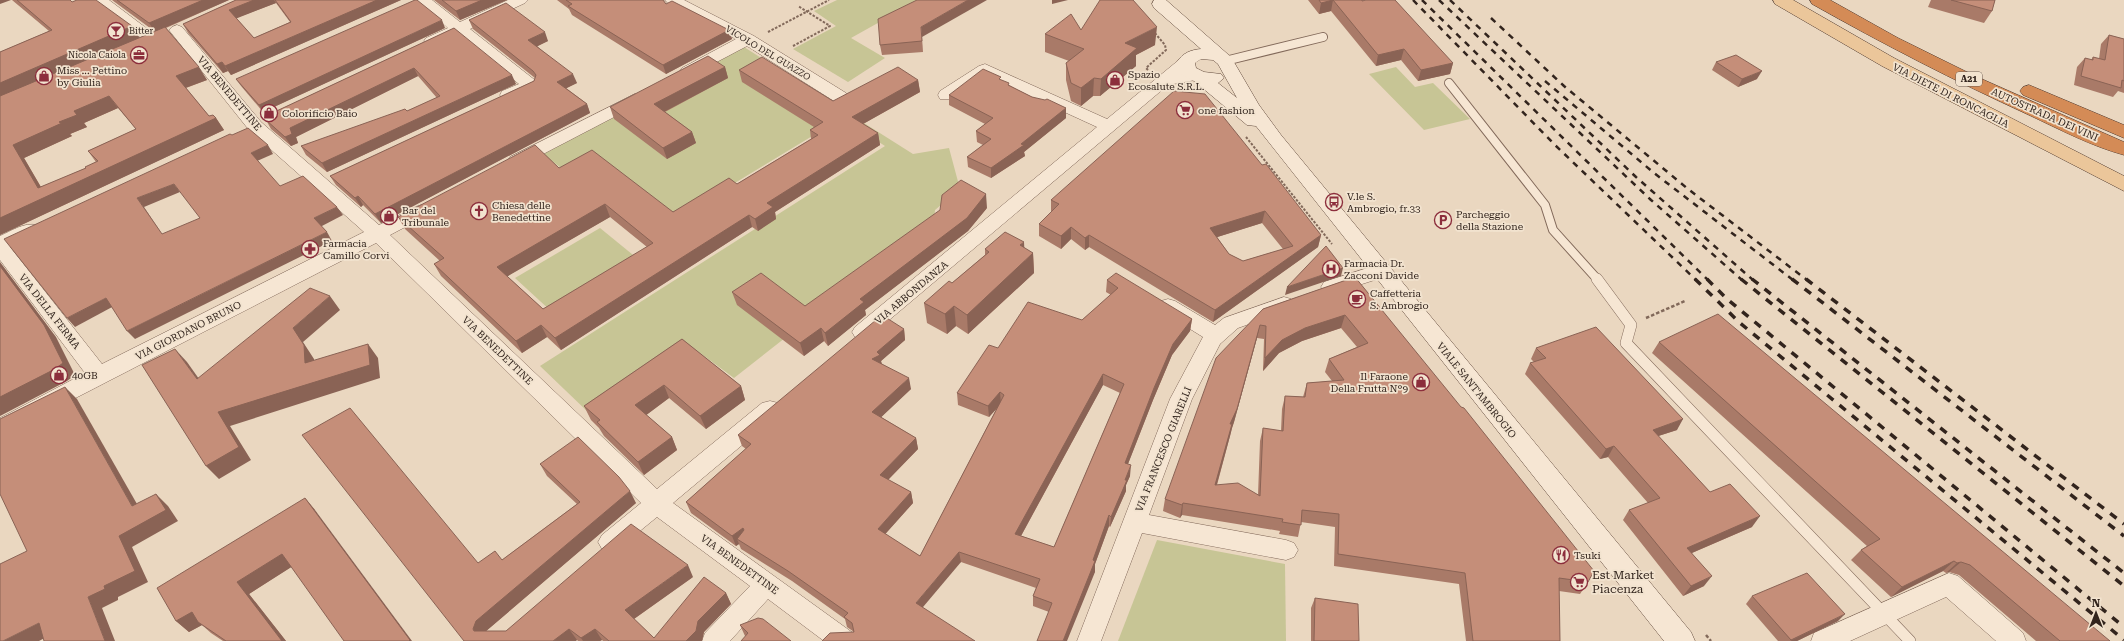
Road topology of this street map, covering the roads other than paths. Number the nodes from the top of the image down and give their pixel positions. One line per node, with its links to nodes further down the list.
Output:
1 (99, 0): 12 (street)
2 (520, 0): 9 (street)
3 (673, 0): 11 (street, VICOLO DEL GUAZZO)
4 (1781, 0): 28 (main road, VIA DIETE DI RONCAGLIA)
5 (1818, 0): 26 (highway, AUTOSTRADA DEI VINI / A21)
6 (1846, 0): 24 (highway, AUTOSTRADA DEI VINI / A21)
7 (417, 1): 9 (street)
8 (1158, 2): 15 (main road, VIALE SANT'AMBROGIO); 16 (main road, VIALE SANT'AMBROGIO)
9 (458, 29): 14 (street); 22 (street)
10 (1323, 37): 15 (lane)
11 (748, 39): 17 (street); 21 (street, VICOLO DEL GUAZZO)
12 (154, 40): 13 (street); 31 (street, VIA BENEDETTINE)
13 (138, 48)
14 (416, 49)
15 (1224, 61): 16 (main road); 16 (main road); 25 (main road, VIALE SANT'AMBROGIO)
16 (1193, 68): 23 (street, VIA ABBONDANZA); 25 (main road, VIALE SANT'AMBROGIO)
17 (671, 80)
18 (1449, 82): 46 (lane)
19 (650, 91): 27 (street)
20 (946, 95): 23 (street)
21 (840, 97)
22 (494, 102)
23 (1110, 127): 37 (street, VIA ABBONDANZA)
24 (2124, 132)
25 (1274, 139): 34 (main road, VIALE SANT'AMBROGIO)
26 (2124, 149)
27 (503, 168)
28 (2124, 184)
29 (440, 201): 31 (street, VIA GIORDANO BRUNO)
30 (42, 224): 32 (street)
31 (378, 234): 38 (street, VIA GIORDANO BRUNO); 41 (street, VIA BENEDETTINE)
32 (0, 244)
33 (0, 247): 38 (street, VIA DELLA FERMA)
34 (1380, 271): 36 (street, VIA FRANCESCO GIARELLI); 50 (main road, VIALE SANT'AMBROGIO)
35 (1151, 295): 36 (street)
36 (1215, 336): 42 (street, VIA FRANCESCO GIARELLI)
37 (846, 345)
38 (99, 375): 40 (street, VIA GIORDANO BRUNO)
39 (785, 396): 41 (street)
40 (0, 428)
41 (656, 503): 44 (street); 45 (street, VIA BENEDETTINE)
42 (1134, 522): 43 (street, VIA FRANCESCO GIARELLI); 49 (street, VIA FRANCESCO GIARELLI)
43 (1286, 550)
44 (596, 554)
45 (767, 584): 47 (street); 48 (street, VIA BENEDETTINE)
46 (1884, 613): 51 (street); 52 (lane); 53 (street)
47 (714, 641)
48 (844, 641)
49 (1089, 641)
50 (1681, 641)
51 (1823, 641)
52 (1910, 641)
53 (2014, 641)

